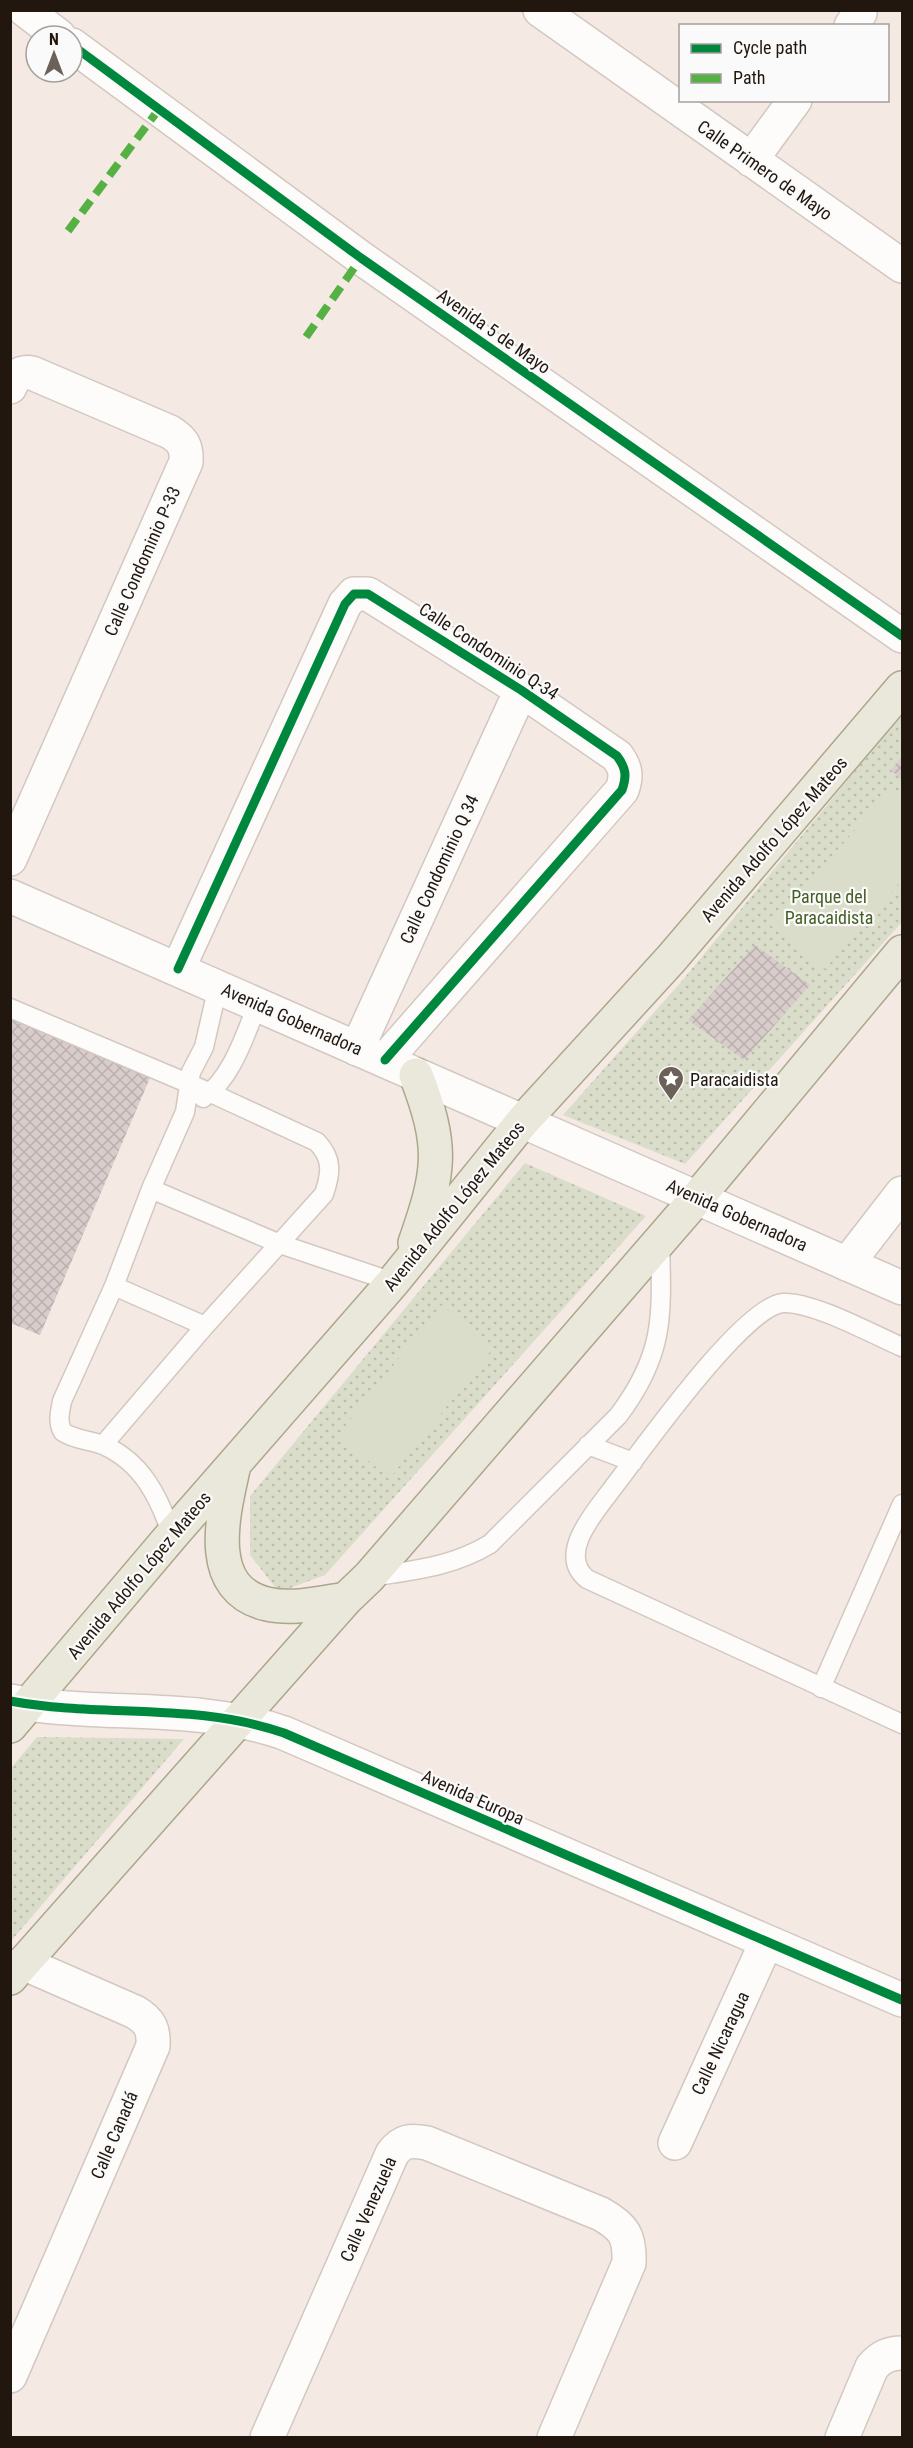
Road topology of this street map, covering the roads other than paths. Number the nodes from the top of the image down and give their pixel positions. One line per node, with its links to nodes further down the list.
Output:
1 (25, 10): 4 (street)
2 (540, 10): 3 (street, Calle Primero de Mayo)
3 (574, 21): 7 (street, Calle Primero de Mayo)
4 (43, 24)
5 (84, 54): 10 (street, Avenida 5 de Mayo)
6 (794, 102): 7 (street)
7 (752, 160): 8 (street, Calle Primero de Mayo)
8 (903, 266)
9 (10, 387): 13 (street, Calle Condominio P-33)
10 (903, 636)
11 (903, 688): 25 (main road, Avenida Adolfo López Mateos)
12 (521, 690): 16 (street, Calle Condominio Q-34); 20 (street, Calle Condominio Q 34); 20 (street, Calle Condominio Q-34)
13 (10, 859)
14 (10, 896): 16 (street, Avenida Gobernadora)
15 (903, 952): 28 (main road)
16 (178, 969): 17 (street, Avenida Gobernadora)
17 (218, 986): 18 (street, Avenida Gobernadora); 22 (lane)
18 (258, 1003): 20 (street, Avenida Gobernadora); 23 (lane)
19 (10, 1008): 22 (lane)
20 (371, 1055): 21 (street, Avenida Gobernadora)
21 (416, 1075): 25 (street, Avenida Gobernadora); 32 (main road)
22 (188, 1083): 23 (lane); 24 (lane)
23 (211, 1092): 24 (lane); 30 (lane)
24 (185, 1112): 26 (lane)
25 (523, 1121): 28 (street, Avenida Gobernadora); 32 (main road, Avenida Adolfo López Mateos)
26 (151, 1189): 30 (lane); 33 (lane)
27 (903, 1193): 31 (street)
28 (696, 1198): 29 (main road); 31 (street, Avenida Gobernadora)
29 (660, 1238): 38 (lane); 43 (main road)
30 (280, 1244): 32 (lane); 35 (lane)
31 (847, 1264): 34 (street, Avenida Gobernadora)
32 (400, 1274): 40 (main road, Avenida Adolfo López Mateos)
33 (114, 1286): 35 (lane); 37 (lane)
34 (903, 1288)
35 (205, 1326): 37 (lane)
36 (903, 1347): 39 (lane)
37 (103, 1445): 42 (lane)
38 (588, 1445): 39 (lane); 43 (lane)
39 (633, 1462): 45 (lane)
40 (235, 1463): 42 (main road, Avenida Adolfo López Mateos); 44 (main road)
41 (903, 1504): 45 (lane)
42 (172, 1535): 46 (main road, Avenida Adolfo López Mateos)
43 (369, 1577): 44 (main road)
44 (346, 1599): 47 (main road)
45 (821, 1688): 48 (lane)
46 (17, 1711): 47 (street, Avenida Europa)
47 (239, 1720): 49 (street, Avenida Europa); 50 (main road)
48 (903, 1724)
49 (766, 1943): 51 (street, Avenida Europa); 52 (street, Calle Nicaragua)
50 (17, 1970): 54 (street, Calle Canadá)
51 (903, 2000)
52 (675, 2143)
53 (903, 2353): 57 (street)
54 (10, 2376)
55 (267, 2438): 56 (street, Calle Venezuela)
56 (554, 2438)
57 (842, 2438)

